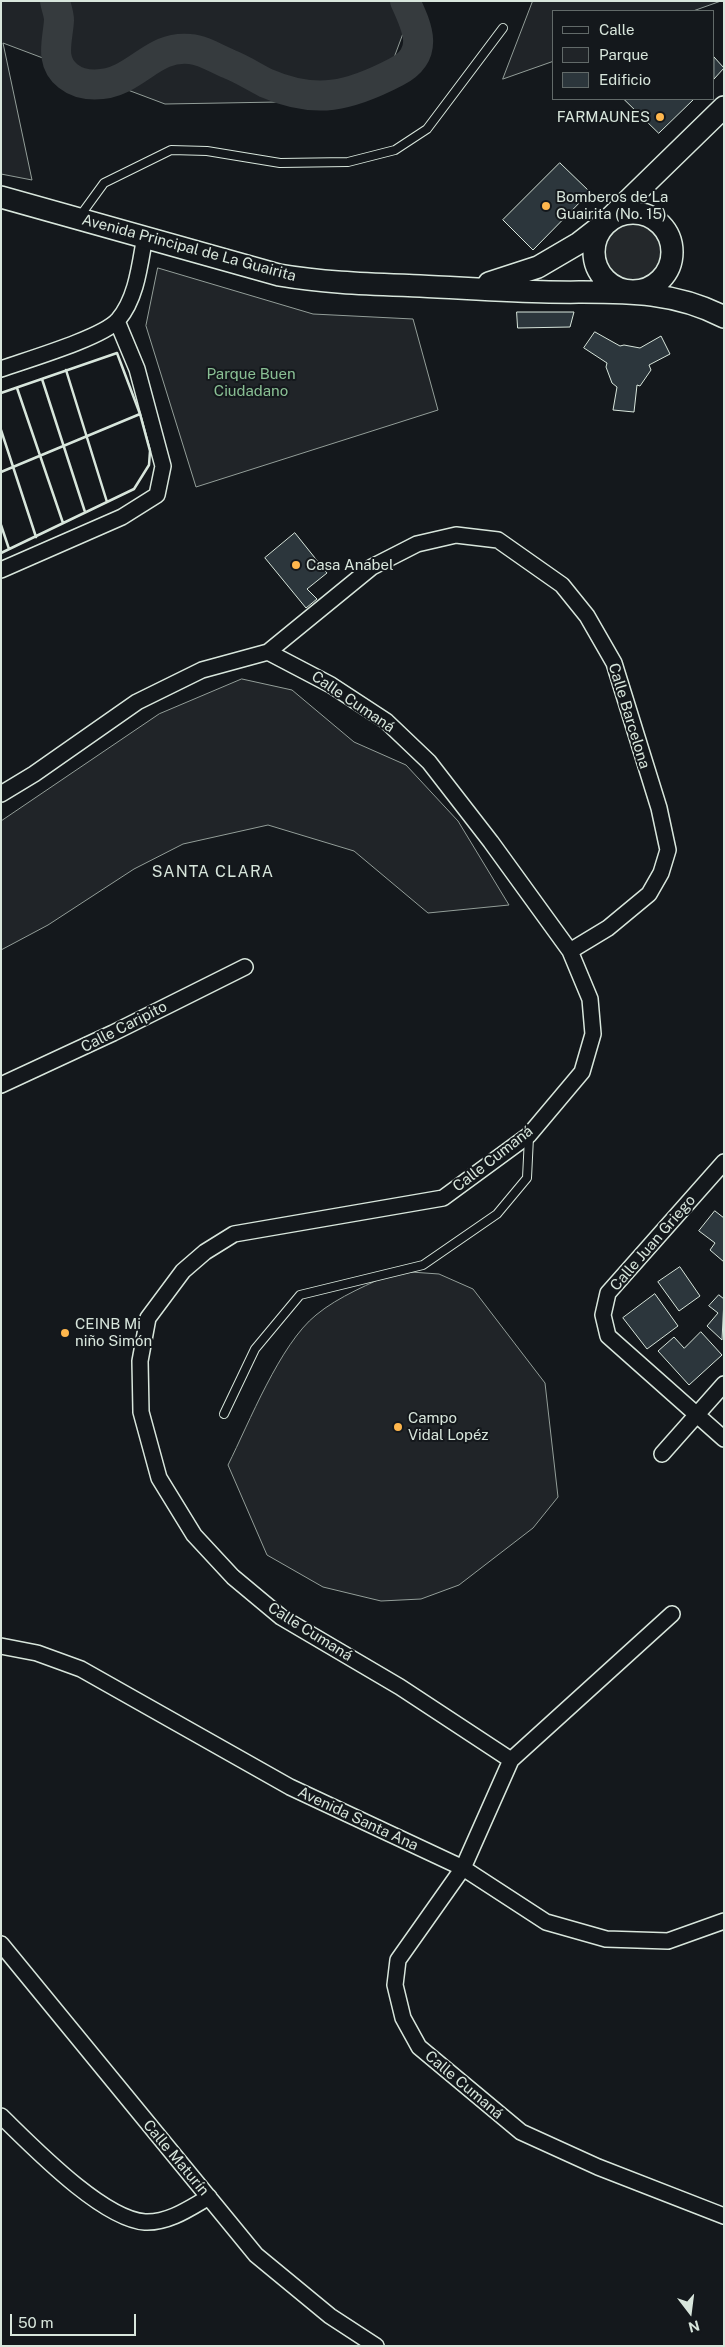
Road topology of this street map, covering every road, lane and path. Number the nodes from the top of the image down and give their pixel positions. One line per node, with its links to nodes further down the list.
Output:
1 (503, 28): 4 (lane)
2 (724, 107): 5 (street, Avenida Principal de La Guairita)
3 (1, 197): 4 (street, Avenida Principal de La Guairita)
4 (78, 218): 6 (street, Avenida Principal de La Guairita)
5 (606, 222): 7 (street, Avenida Principal de La Guairita); 8 (street, Avenida Principal de La Guairita); 8 (street, Avenida Principal de La Guairita)
6 (145, 236): 7 (street, Avenida Principal de La Guairita); 10 (street)
7 (469, 288): 8 (street, Avenida Principal de La Guairita)
8 (629, 291): 9 (street, Avenida Principal de La Guairita)
9 (724, 317)
10 (117, 321): 11 (street); 12 (street)
11 (1, 369)
12 (1, 570)
13 (268, 652): 14 (street); 15 (street, Calle Cumaná); 15 (street, Calle Barcelona)
14 (1, 794)
15 (570, 951): 18 (street, Calle Cumaná)
16 (245, 967): 17 (street, Calle Caripito)
17 (1, 1085)
18 (529, 1135): 21 (lane); 27 (street, Calle Cumaná)
19 (724, 1162): 22 (street, Calle Juan Griego)
20 (724, 1384): 22 (street)
21 (224, 1414)
22 (696, 1414): 23 (street, Calle Juan Griego); 24 (street)
23 (724, 1439)
24 (662, 1454)
25 (672, 1614): 27 (street, Calle Cumaná)
26 (1, 1646): 28 (street, Avenida Santa Ana)
27 (511, 1760): 28 (street, Calle Cumaná)
28 (463, 1868): 29 (street, Avenida Santa Ana); 33 (street, Calle Cumaná)
29 (724, 1920)
30 (1, 1944): 32 (street, Calle Maturín)
31 (1, 2116): 32 (street)
32 (209, 2197): 34 (street, Calle Maturín)
33 (724, 2216)
34 (376, 2346)

